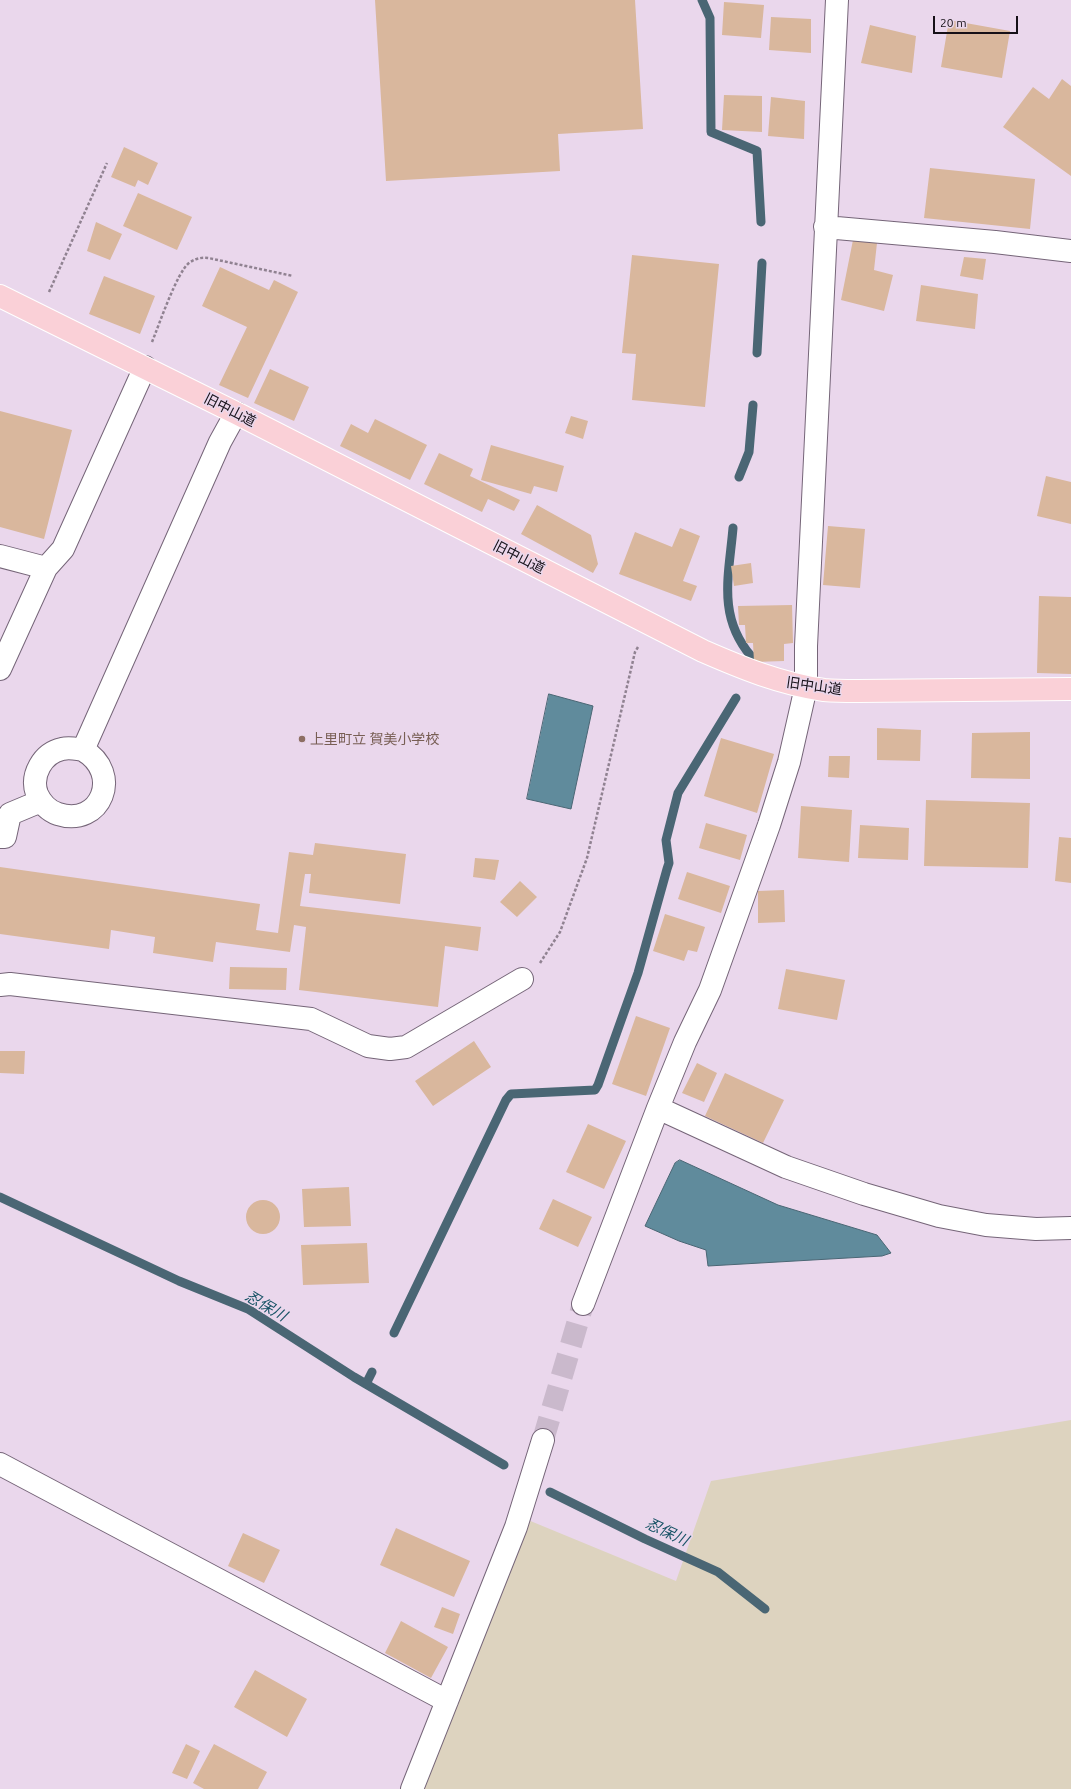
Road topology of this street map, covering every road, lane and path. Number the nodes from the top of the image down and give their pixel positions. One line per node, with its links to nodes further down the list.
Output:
1 (837, 0): 3 (street)
2 (107, 163): 7 (path)
3 (825, 227): 4 (street); 14 (street)
4 (1071, 251)
5 (293, 276): 8 (path)
6 (0, 296): 7 (main road, 旧中山道)
7 (39, 315): 8 (main road, 旧中山道)
8 (145, 367): 9 (main road, 旧中山道); 11 (street)
9 (236, 413): 12 (main road, 旧中山道); 16 (street)
10 (0, 556): 11 (street)
11 (46, 568): 13 (street)
12 (649, 623): 14 (main road, 旧中山道); 19 (path)
13 (0, 669)
14 (806, 687): 15 (main road, 旧中山道); 21 (street)
15 (1071, 689)
16 (83, 750): 17 (street); 17 (street)
17 (41, 801): 18 (street)
18 (0, 837)
19 (527, 975): 20 (street)
20 (0, 985)
21 (658, 1108): 22 (street); 23 (street)
22 (1071, 1228)
23 (583, 1304)
24 (543, 1440): 26 (street)
25 (0, 1464): 26 (street)
26 (447, 1701): 27 (street)
27 (412, 1789)

